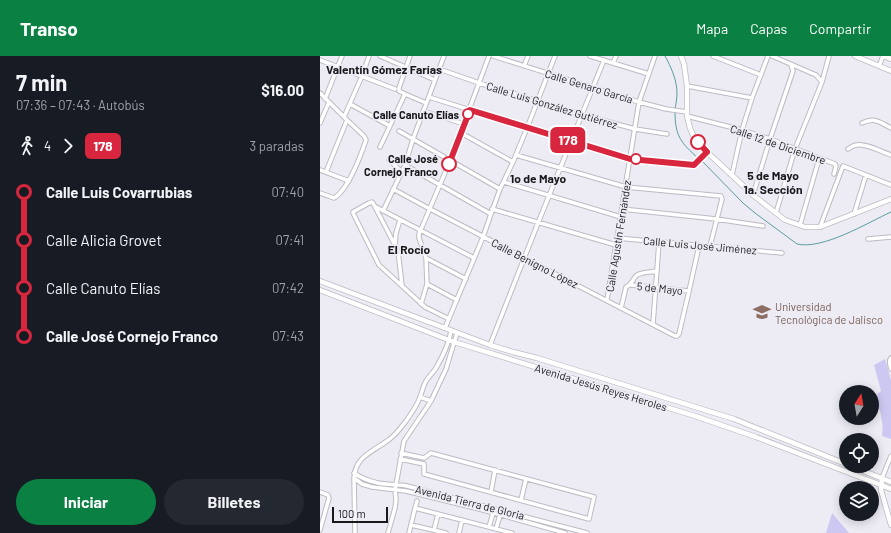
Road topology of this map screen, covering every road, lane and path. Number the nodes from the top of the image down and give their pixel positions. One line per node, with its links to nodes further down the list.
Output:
1 (342, 56): 25 (street)
2 (369, 56): 38 (street)
3 (380, 56): 28 (street)
4 (410, 56): 28 (street)
5 (444, 56): 30 (street)
6 (489, 56): 41 (street)
7 (493, 56): 26 (street, Calle Genaro García)
8 (528, 56): 26 (street)
9 (555, 56): 34 (street)
10 (590, 56): 22 (street)
11 (616, 56): 23 (street)
12 (655, 56): 35 (street, Calle Agustín Fernández)
13 (681, 56): 42 (street)
14 (713, 56): 36 (street)
15 (768, 56): 36 (street)
16 (772, 56): 24 (street)
17 (829, 56): 32 (street)
18 (855, 56): 27 (street)
19 (883, 56): 20 (street); 27 (street)
20 (891, 59)
21 (320, 60): 25 (street)
22 (604, 60): 23 (street); 43 (street)
23 (613, 63): 35 (street)
24 (791, 65): 29 (street); 31 (street)
25 (338, 66): 38 (street); 49 (street)
26 (524, 66): 34 (street, Calle Genaro García)
27 (879, 66): 33 (street)
28 (406, 67): 39 (street); 44 (street)
29 (799, 68): 31 (street); 37 (street)
30 (439, 69): 39 (street); 41 (street, Calle Luis González Gutiérrez)
31 (793, 71): 73 (street)
32 (825, 71): 37 (street); 40 (street)
33 (891, 71)
34 (548, 73): 43 (street, Calle Genaro García); 50 (street)
35 (649, 74): 52 (street, Calle Agustín Fernández)
36 (761, 75): 48 (street)
37 (816, 75): 40 (street)
38 (362, 76): 44 (street); 54 (street)
39 (435, 80): 47 (street)
40 (822, 82): 77 (street)
41 (479, 83): 50 (street, Calle Luis González Gutiérrez); 55 (street)
42 (687, 86): 48 (street); 57 (street)
43 (593, 88): 52 (street, Calle Genaro García); 58 (street)
44 (397, 90): 46 (street)
45 (320, 94): 49 (street)
46 (405, 94): 53 (street); 64 (street)
47 (429, 97): 53 (street); 55 (street)
48 (752, 98): 68 (street)
49 (325, 99): 51 (street)
50 (537, 101): 58 (street, Calle Luis González Gutiérrez); 65 (street)
51 (329, 102): 59 (street); 61 (street)
52 (640, 102): 57 (street, Calle Genaro García); 67 (street, Calle Agustín Fernández)
53 (426, 103): 56 (street)
54 (350, 104): 59 (street); 64 (street)
55 (470, 110): 63 (street); 65 (street)
56 (424, 111): 63 (street); 72 (street)
57 (687, 114): 68 (street, Calle 12 de Diciembre); 78 (street)
58 (583, 115): 67 (street, Calle Luis González Gutiérrez); 74 (street)
59 (344, 117): 60 (street)
60 (347, 120): 90 (street); 94 (street)
61 (320, 123)
62 (862, 123): 66 (street)
63 (464, 124): 70 (street)
64 (390, 126): 75 (street)
65 (527, 128): 74 (street); 79 (street)
66 (891, 128)
67 (635, 130): 71 (street, Calle Luis González Gutiérrez); 81 (street, Calle Agustín Fernández)
68 (742, 130): 73 (street, Calle 12 de Diciembre); 92 (street)
69 (399, 131): 72 (street)
70 (461, 133): 84 (street); 85 (street)
71 (667, 134)
72 (413, 139): 84 (street); 86 (street)
73 (770, 139): 77 (street, Calle 12 de Diciembre); 102 (street)
74 (571, 141): 81 (street); 87 (street)
75 (380, 147)
76 (848, 148): 80 (street)
77 (795, 149): 82 (street, Calle 12 de Diciembre); 110 (street)
78 (705, 153): 81 (street); 92 (street)
79 (516, 155): 85 (street); 87 (street)
80 (891, 155)
81 (630, 159): 98 (street, Calle Agustín Fernández)
82 (820, 159): 91 (street, Calle 12 de Diciembre); 117 (street)
83 (389, 160): 89 (street)
84 (450, 161): 96 (street); 100 (street)
85 (513, 162): 95 (street)
86 (405, 165): 89 (street); 96 (street)
87 (560, 168): 98 (street); 103 (street)
88 (320, 170): 90 (street)
89 (401, 171): 99 (street)
90 (326, 172): 94 (street)
91 (834, 174)
92 (732, 175): 102 (street)
93 (866, 175): 97 (street); 111 (street); 118 (street)
94 (349, 181): 101 (street)
95 (504, 182): 100 (street); 103 (street)
96 (440, 185): 106 (street); 109 (street)
97 (891, 185)
98 (626, 187): 107 (street, Calle Agustín Fernández); 113 (street)
99 (393, 189): 106 (street, Calle Benigno López); 108 (street)
100 (500, 189): 109 (street)
101 (320, 193)
102 (753, 195): 110 (street)
103 (549, 196): 112 (street); 115 (street)
104 (891, 199): 111 (street)
105 (375, 207): 108 (street); 125 (street); 137 (street)
106 (430, 209): 119 (street); 120 (street, Calle Benigno López)
107 (622, 209): 112 (street, Calle Agustín Fernández); 113 (street)
108 (383, 211): 114 (street)
109 (491, 212): 115 (street); 120 (street)
110 (776, 213): 117 (street)
111 (854, 214): 118 (street)
112 (621, 217): 122 (street, Calle Agustín Fernández)
113 (716, 219): 116 (street); 128 (street)
114 (400, 220): 119 (street); 125 (street)
115 (538, 222): 126 (street); 130 (street)
116 (763, 226)
117 (800, 226): 118 (street)
118 (820, 227)
119 (420, 230): 131 (street); 132 (street)
120 (483, 237): 130 (street, Calle Benigno López); 132 (street)
121 (891, 237): 123 (street)
122 (617, 238): 124 (street, Calle Luis José Jiménez); 126 (street, Calle Agustín Fernández)
123 (868, 239)
124 (659, 242): 127 (street, Calle Luis José Jiménez); 133 (street)
125 (395, 245): 137 (street)
126 (616, 245): 143 (street, Calle Agustín Fernández)
127 (699, 246): 128 (street, Calle Luis José Jiménez); 141 (street)
128 (710, 246): 129 (street, Calle Luis José Jiménez)
129 (782, 252)
130 (524, 257): 143 (street, Calle Benigno López); 152 (street)
131 (426, 258): 134 (street); 136 (street)
132 (474, 258): 134 (street)
133 (657, 271): 138 (street); 139 (street)
134 (466, 279): 142 (street)
135 (320, 281): 148 (street, Avenida Jesús Reyes Heroles)
136 (427, 284): 142 (street); 144 (street)
137 (402, 285): 144 (street)
138 (631, 285): 139 (street, 5 de Mayo); 145 (street)
139 (656, 288): 141 (street, 5 de Mayo); 147 (street)
140 (320, 290): 151 (street, Avenida Jesús Reyes Heroles)
141 (689, 291): 147 (street, Calle Benigno López)
142 (457, 300): 146 (street)
143 (607, 300): 145 (street, Calle Benigno López)
144 (421, 304): 146 (street)
145 (621, 308): 147 (street, Calle Benigno López)
146 (449, 319): 148 (street)
147 (653, 324)
148 (445, 328): 149 (street, Avenida Jesús Reyes Heroles)
149 (451, 331): 150 (street, Avenida Jesús Reyes Heroles); 151 (street)
150 (457, 333): 151 (street); 152 (street, Avenida Jesús Reyes Heroles)
151 (452, 341): 155 (street); 156 (street); 158 (street, Avenida Jesús Reyes Heroles)
152 (490, 345): 157 (street, Avenida Jesús Reyes Heroles)
153 (890, 359): 154 (street)
154 (891, 369)
155 (420, 398): 156 (street); 164 (street)
156 (431, 401): 159 (street)
157 (699, 408): 158 (street); 162 (street, Avenida Jesús Reyes Heroles)
158 (695, 416): 171 (street, Avenida Jesús Reyes Heroles)
159 (401, 453): 161 (street); 163 (street)
160 (891, 456): 167 (street)
161 (400, 459): 170 (street); 175 (street)
162 (839, 461)
163 (495, 470): 168 (street); 175 (street)
164 (354, 473): 166 (street); 170 (street, Avenida Tierra de Gloria)
165 (869, 473): 167 (street)
166 (354, 478): 173 (street, Avenida Tierra de Gloria); 191 (street)
167 (882, 478): 169 (street); 171 (street)
168 (526, 479): 176 (street); 176 (street)
169 (891, 482)
170 (396, 484): 173 (street); 198 (street, Avenida Tierra de Gloria)
171 (881, 485): 172 (street, Avenida Jesús Reyes Heroles); 184 (street)
172 (891, 489)
173 (395, 490): 179 (street, Avenida Tierra de Gloria); 192 (street)
174 (320, 492): 185 (street)
175 (491, 492): 176 (street)
176 (521, 500)
177 (417, 501): 178 (street)
178 (415, 508): 180 (street); 183 (street)
179 (493, 513): 181 (street, Avenida Tierra de Gloria); 186 (street)
180 (438, 514): 182 (street); 189 (street)
181 (500, 515): 187 (street); 197 (street, Avenida Tierra de Gloria)
182 (462, 520): 186 (street); 195 (street)
183 (411, 525): 189 (street); 193 (street)
184 (891, 525)
185 (320, 527): 188 (street)
186 (489, 527): 187 (street)
187 (496, 529): 190 (street)
188 (320, 530)
189 (434, 530): 194 (street)
190 (502, 532): 196 (street)
191 (355, 533)
192 (388, 533)
193 (409, 533)
194 (446, 533)
195 (458, 533)
196 (512, 533)
197 (564, 533)
198 (587, 533)

